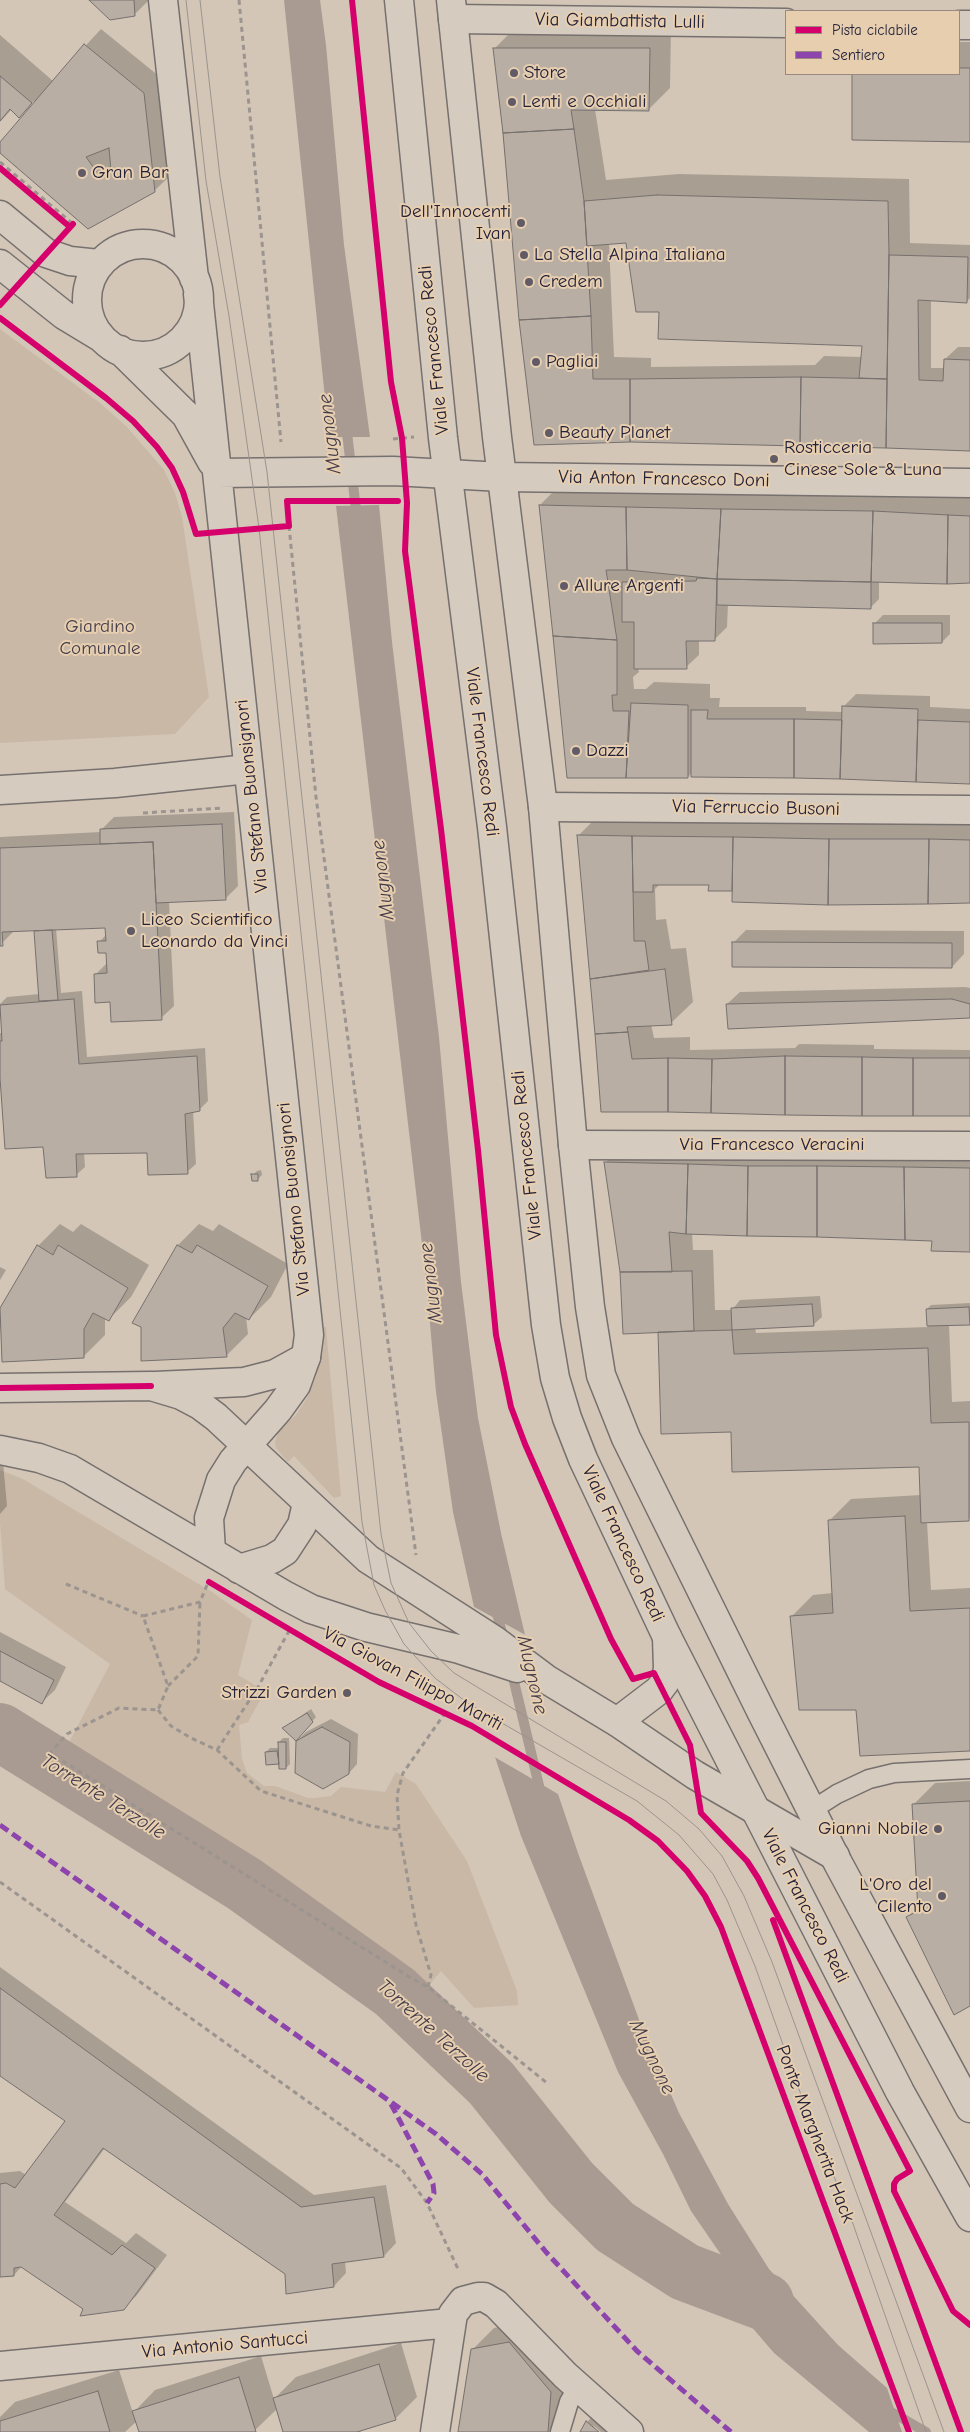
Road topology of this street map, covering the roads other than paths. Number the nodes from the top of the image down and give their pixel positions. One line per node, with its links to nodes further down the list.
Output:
1 (163, 0): 8 (street)
2 (399, 0): 11 (street, Viale Francesco Redi)
3 (452, 9): 4 (street, Via Giambattista Lulli); 12 (street)
4 (785, 23)
5 (0, 214): 7 (street)
6 (0, 264): 9 (street)
7 (99, 264): 8 (street); 9 (street)
8 (196, 286): 9 (street); 10 (street, Via Stefano Buonsignori)
9 (112, 345): 10 (street, Via Stefano Buonsignori)
10 (218, 473): 11 (street, Via Anton Francesco Doni); 14 (street, Via Stefano Buonsignori)
11 (448, 474): 12 (street, Via Anton Francesco Doni); 28 (street, Viale Francesco Redi)
12 (502, 477): 13 (street, Via Anton Francesco Doni); 16 (street)
13 (970, 483)
14 (248, 769): 15 (street); 20 (street, Via Stefano Buonsignori)
15 (0, 790)
16 (543, 807): 17 (street, Via Ferruccio Busoni); 18 (street)
17 (970, 810)
18 (573, 1145): 19 (street, Via Francesco Veracini); 33 (street)
19 (970, 1146)
20 (306, 1357): 21 (street); 23 (street, Via Stefano Buonsignori)
21 (151, 1386): 22 (street, Via Giovan Filippo Mariti); 23 (street, Via Giovan Filippo Mariti)
22 (0, 1388)
23 (246, 1446): 25 (street, Via Giovan Filippo Mariti); 26 (street)
24 (0, 1450): 26 (street, Via Giovan Filippo Mariti)
25 (308, 1503): 27 (street); 29 (street, Via Giovan Filippo Mariti)
26 (211, 1550): 27 (street, Via Giovan Filippo Mariti)
27 (239, 1569): 29 (street, Via Giovan Filippo Mariti)
28 (667, 1638): 30 (street); 32 (street, Viale Francesco Redi)
29 (546, 1679): 30 (street, Via Giovan Filippo Mariti)
30 (617, 1722): 32 (street, Via Giovan Filippo Mariti)
31 (970, 1769): 33 (lane)
32 (754, 1809): 34 (street, Via Giovan Filippo Mariti); 36 (street, Viale Francesco Redi)
33 (812, 1810): 34 (street)
34 (835, 1856): 35 (street)
35 (970, 2108)
36 (970, 2217)
37 (450, 2323): 38 (street, Via Antonio Santucci); 39 (street); 40 (street)
38 (0, 2366)
39 (578, 2386): 41 (lane); 42 (street)
40 (435, 2432)
41 (560, 2432)
42 (629, 2432)

